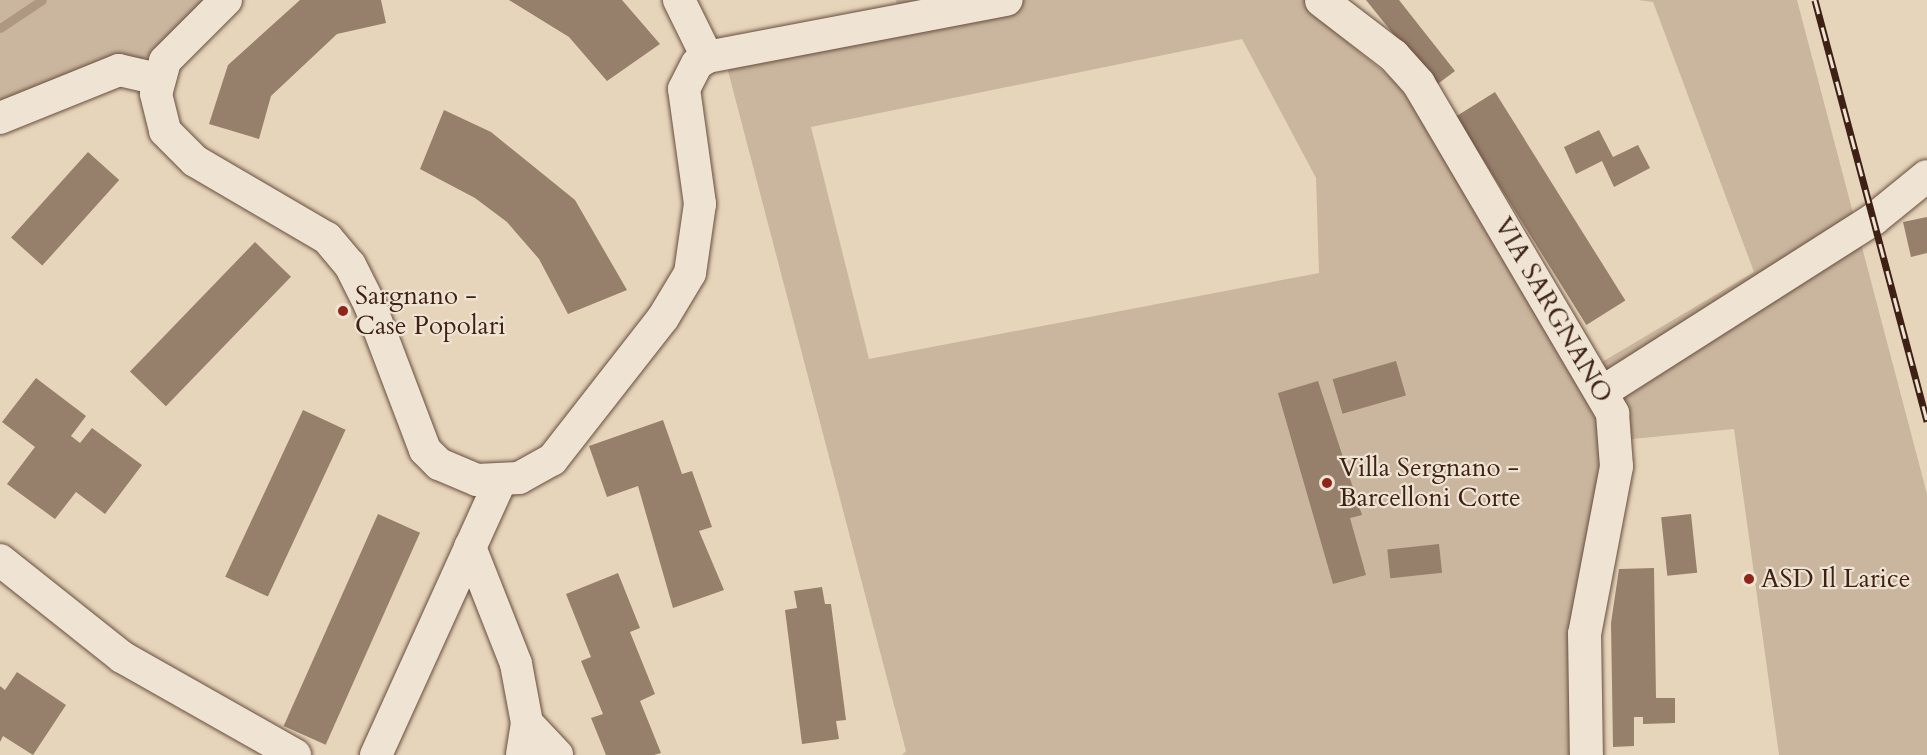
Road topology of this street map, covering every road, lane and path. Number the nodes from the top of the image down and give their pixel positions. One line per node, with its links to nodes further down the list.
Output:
1 (226, 0): 6 (street)
2 (680, 0): 5 (street)
3 (1007, 0): 5 (street)
4 (1321, 0): 9 (street, VIA SARGNANO)
5 (707, 57): 10 (street)
6 (157, 79): 7 (street); 10 (street)
7 (0, 118)
8 (1927, 176): 9 (street)
9 (1604, 391): 18 (street, VIA SARGNANO)
10 (501, 479): 11 (street)
11 (470, 547): 13 (street); 15 (street)
12 (0, 560): 14 (street)
13 (527, 723): 16 (street); 17 (street)
14 (295, 755)
15 (376, 755)
16 (522, 755)
17 (557, 755)
18 (1586, 755)

